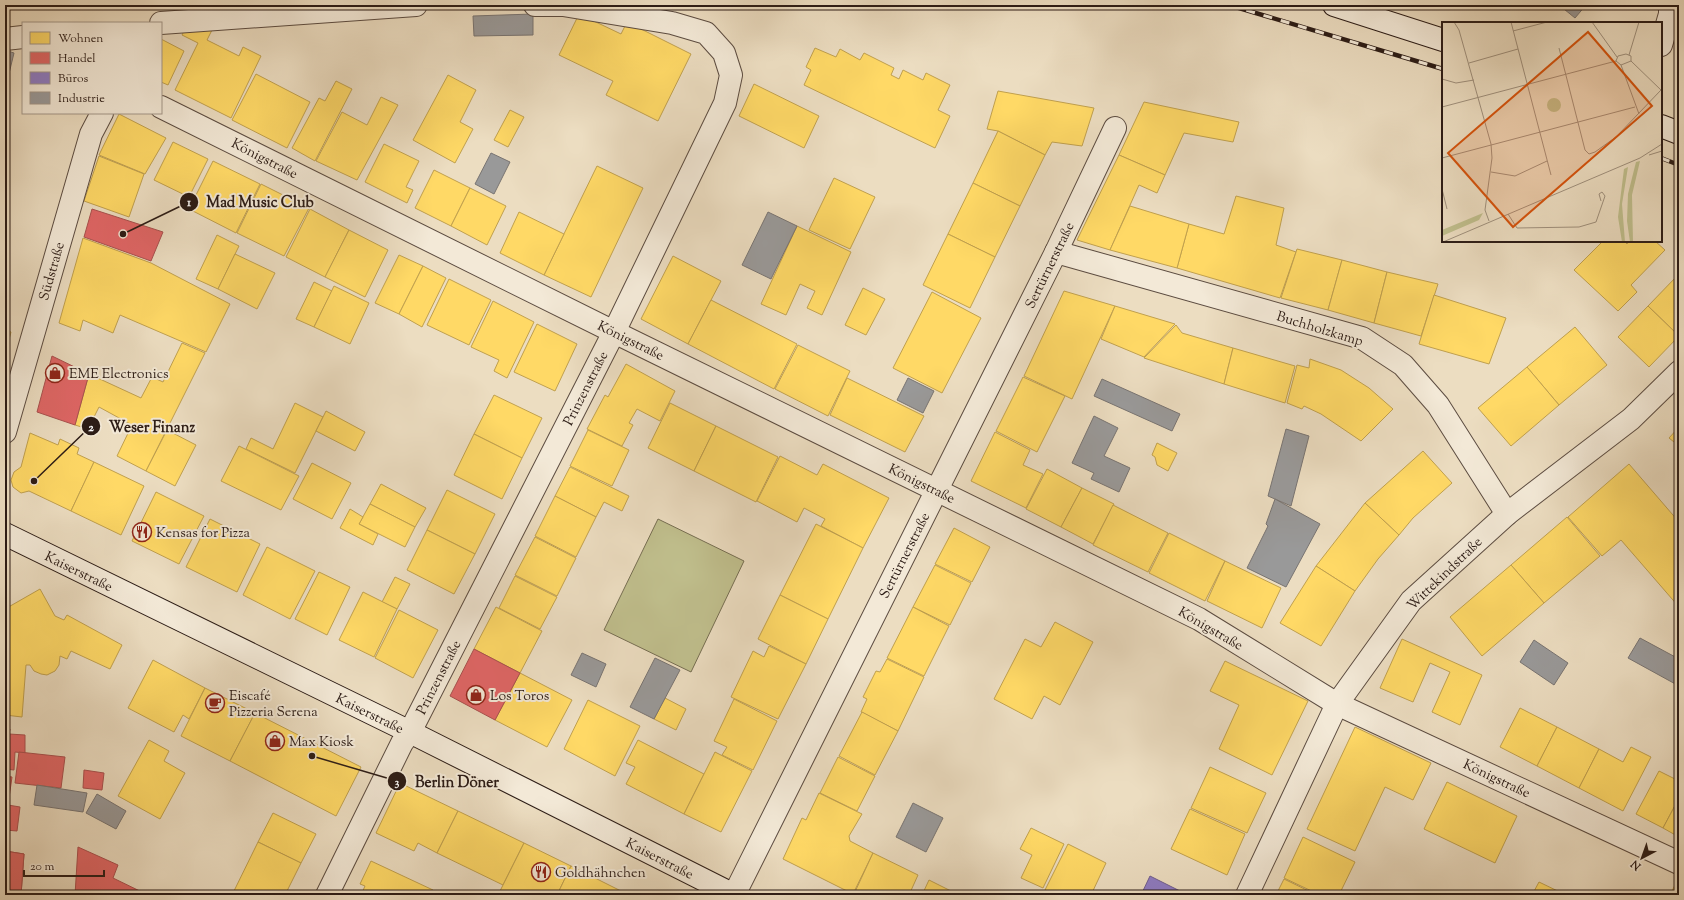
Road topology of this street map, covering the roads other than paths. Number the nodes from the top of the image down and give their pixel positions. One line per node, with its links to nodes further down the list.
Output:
1 (416, 5): 5 (street)
2 (535, 5): 16 (street, Prinzenstraße)
3 (1334, 5): 8 (street)
4 (1670, 5): 9 (street)
5 (162, 23)
6 (22, 37): 7 (street)
7 (5, 39)
8 (1442, 40)
9 (1662, 42)
10 (162, 107): 16 (street, Königstraße)
11 (101, 114): 18 (street, Südstraße)
12 (1662, 126): 14 (street)
13 (1115, 128): 15 (street, Sertürnerstraße)
14 (1679, 133)
15 (1056, 252): 19 (street, Sertürnerstraße); 20 (street, Buchholzkamp)
16 (614, 332): 19 (street, Königstraße); 23 (street, Prinzenstraße)
17 (1679, 372): 20 (street, Wittekindstraße)
18 (5, 432)
19 (937, 490): 22 (street, Königstraße); 26 (street, Sertürnerstraße)
20 (1507, 514): 22 (street, Wittekindstraße)
21 (5, 534): 23 (street, Kaiserstraße)
22 (1338, 704): 24 (street, Königstraße); 27 (street, Wittekindstraße)
23 (410, 732): 25 (street, Prinzenstraße); 26 (street, Kaiserstraße)
24 (1679, 863)
25 (327, 895)
26 (734, 895)
27 (1247, 895)

